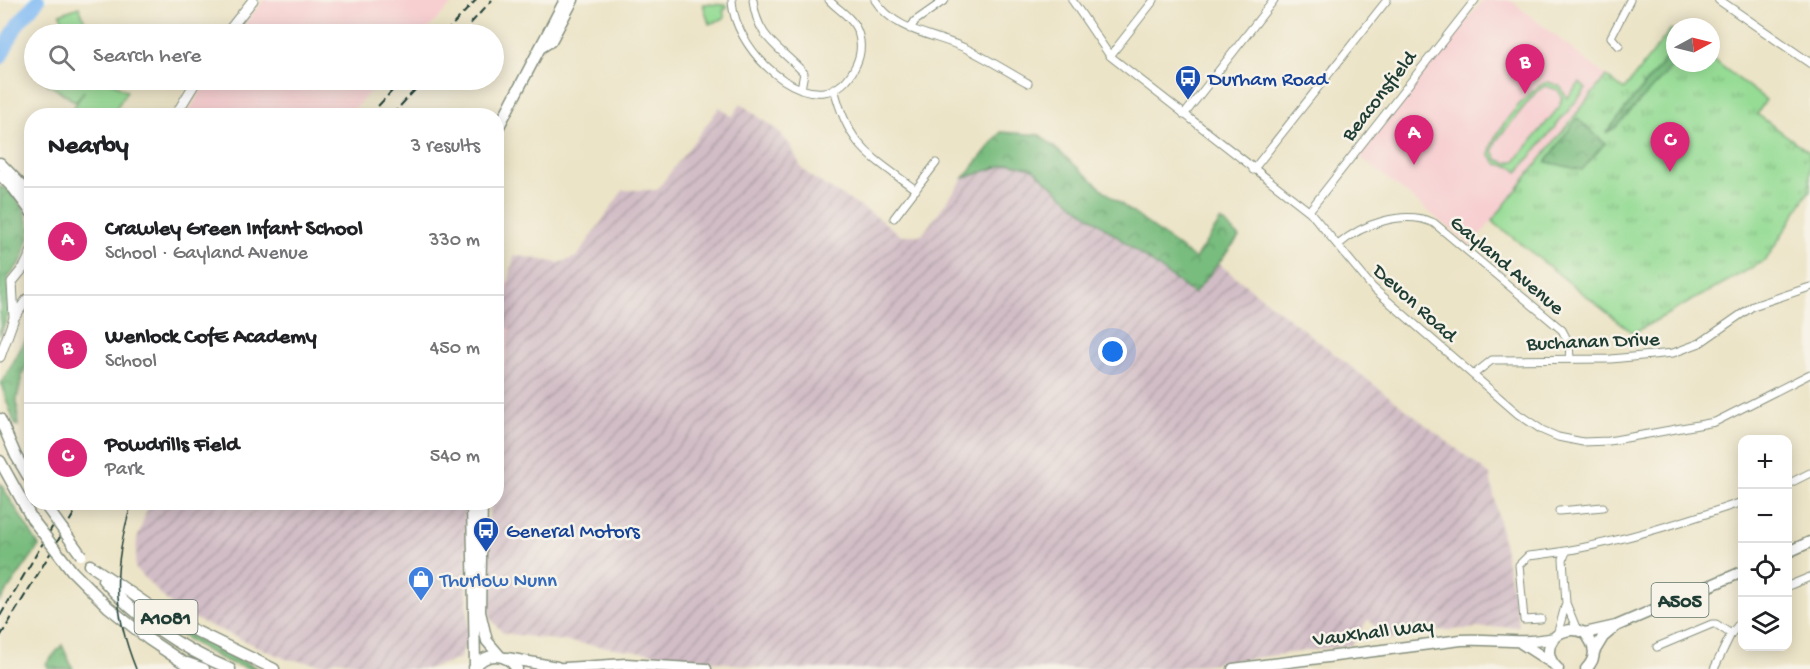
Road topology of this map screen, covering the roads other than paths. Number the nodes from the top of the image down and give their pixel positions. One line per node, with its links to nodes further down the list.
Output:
1 (253, 0): 16 (main road)
2 (565, 0): 19 (main road)
3 (573, 0): 19 (main road)
4 (732, 0): 23 (street)
5 (753, 0): 23 (street)
6 (829, 0): 24 (street)
7 (875, 0): 17 (street)
8 (945, 0): 17 (street)
9 (1072, 0): 20 (street, Devon Road)
10 (1154, 0): 20 (street)
11 (1274, 0): 27 (street)
12 (1387, 0): 31 (street)
13 (1475, 0): 36 (street, Beaconsfield)
14 (1630, 0): 18 (street)
15 (1719, 0): 21 (street)
16 (234, 24)
17 (910, 29): 22 (street)
18 (1619, 46)
19 (540, 48): 28 (main road)
20 (1110, 56): 27 (street, Devon Road)
21 (1810, 63)
22 (1028, 84)
23 (801, 88): 24 (street)
24 (834, 88): 34 (street)
25 (191, 90): 26 (main road)
26 (180, 108)
27 (1184, 115): 31 (street, Devon Road)
28 (504, 117)
29 (0, 163): 33 (main road)
30 (936, 163): 34 (street)
31 (1253, 170): 36 (street, Devon Road)
32 (2, 179): 35 (main road)
33 (24, 188)
34 (916, 190): 37 (street)
35 (24, 204)
36 (1309, 211): 38 (street, Devon Road)
37 (894, 218)
38 (1338, 245): 48 (street, Gayland Avenue); 50 (street, Devon Road)
39 (24, 265): 40 (main road)
40 (19, 273): 41 (main road); 43 (main road)
41 (24, 273)
42 (1810, 288): 48 (street, Buchanan Drive)
43 (14, 293): 44 (main road); 46 (main road)
44 (24, 296)
45 (24, 305): 46 (main road)
46 (14, 318): 47 (main road)
47 (0, 357)
48 (1570, 359): 50 (street, Buchanan Drive)
49 (1810, 374): 50 (street, Devon Road)
50 (1473, 375)
51 (0, 420): 53 (main road)
52 (0, 461): 56 (main road, A1081, bridge)
53 (24, 470)
54 (1810, 473): 55 (street)
55 (1792, 482)
56 (24, 504)
57 (1738, 504): 66 (street)
58 (1603, 507): 63 (street)
59 (27, 510): 82 (main road, A1081, bridge)
60 (49, 510): 67 (main road, A1081, bridge)
61 (472, 510): 84 (main road)
62 (482, 510): 81 (main road)
63 (1558, 510)
64 (1810, 542): 65 (main road)
65 (1792, 550)
66 (1566, 552): 71 (street); 72 (street)
67 (90, 565): 88 (main road, A1081); 89 (main road, A1081)
68 (1738, 574): 73 (main road, A505)
69 (1810, 577): 70 (street)
70 (1792, 584)
71 (1566, 603): 75 (street); 77 (street)
72 (1541, 619)
73 (1616, 626): 75 (main road, A505); 80 (main road, A505)
74 (1738, 626): 76 (street)
75 (1581, 631): 77 (main road, Vauxhall Way); 80 (main road)
76 (1731, 634): 79 (street); 95 (street)
77 (1555, 637): 78 (main road, Vauxhall Way); 83 (main road)
78 (1518, 642): 83 (main road, Vauxhall Way); 92 (main road, Vauxhall Way)
79 (1657, 646)
80 (1594, 655): 93 (main road); 94 (street)
81 (503, 657): 84 (main road); 85 (main road); 90 (main road)
82 (184, 661): 86 (main road, A1081); 87 (main road, A1081)
83 (1555, 666)
84 (474, 667)
85 (554, 668): 91 (main road)
86 (193, 669)
87 (204, 669)
88 (230, 669)
89 (274, 669)
90 (517, 669)
91 (706, 669)
92 (1233, 669)
93 (1586, 669)
94 (1595, 669)
95 (1714, 669)

